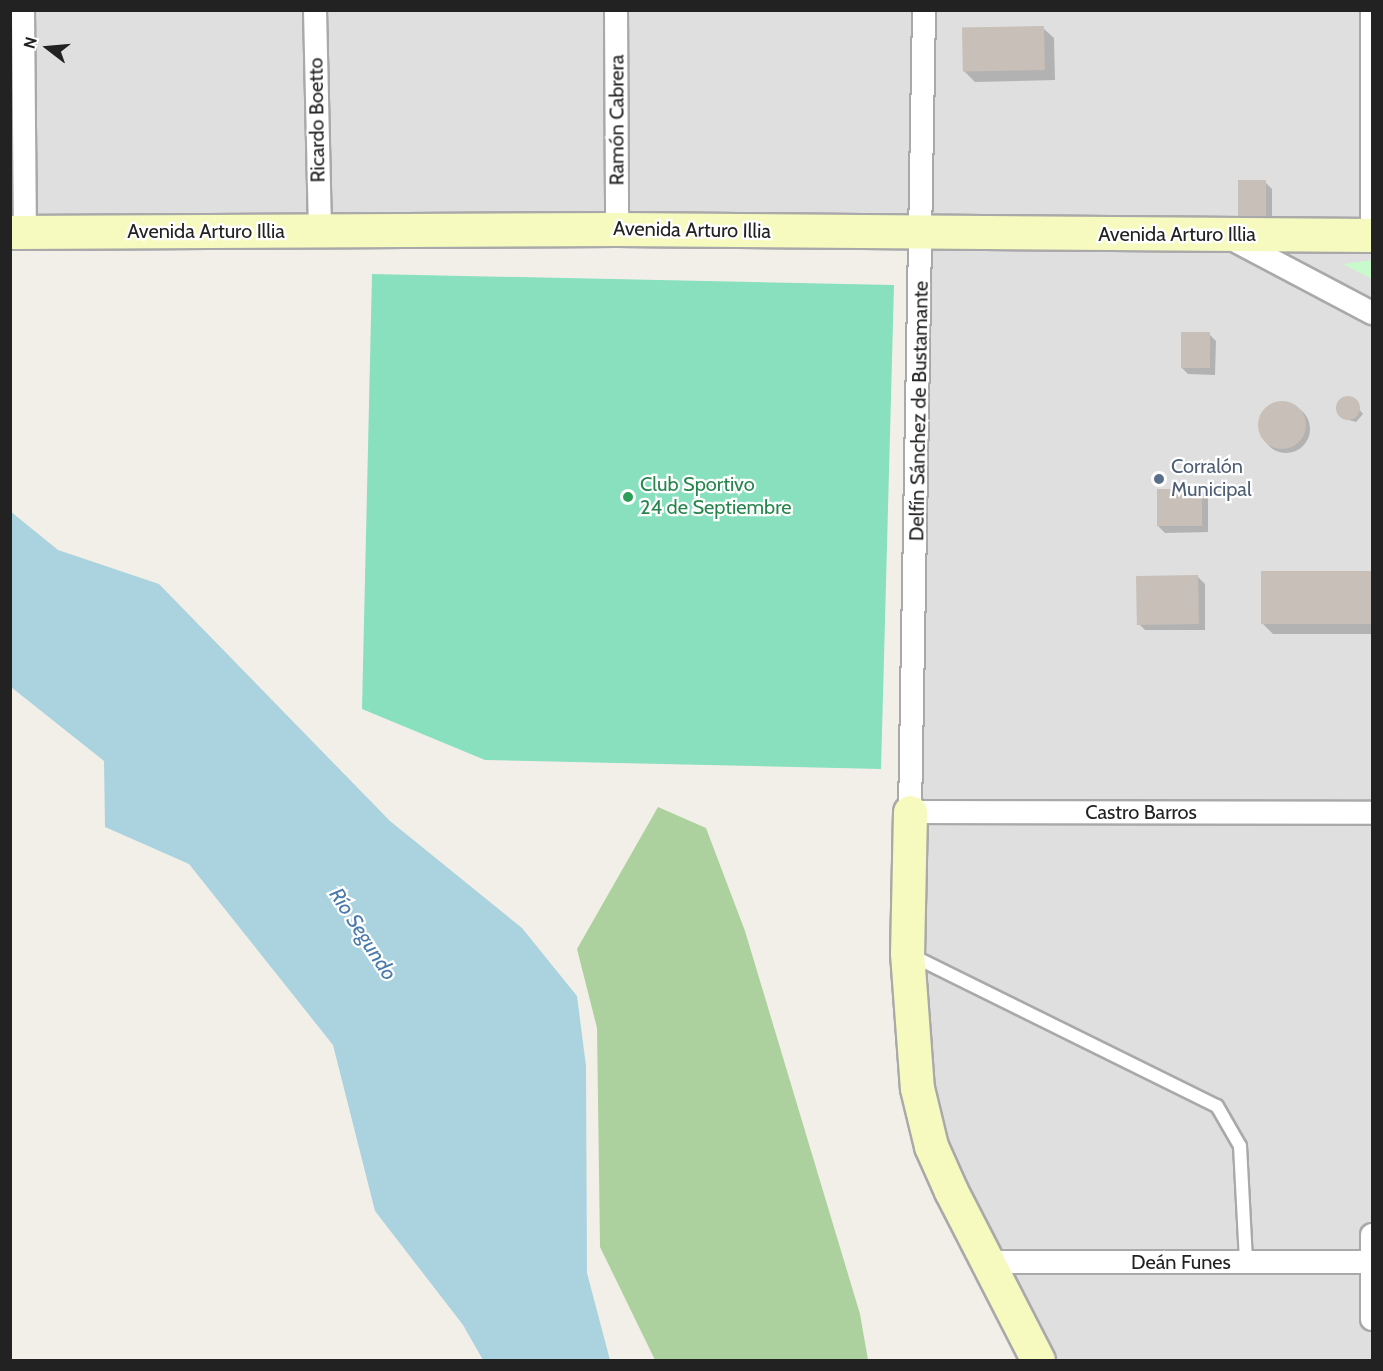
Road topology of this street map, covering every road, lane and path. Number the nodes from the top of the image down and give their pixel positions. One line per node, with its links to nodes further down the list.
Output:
1 (23, 10): 9 (street)
2 (315, 10): 7 (street, Ricardo Boetto)
3 (616, 10): 6 (street, Ramón Cabrera)
4 (924, 10): 10 (street, Delfín Sánchez de Bustamante)
5 (1372, 10): 8 (street)
6 (617, 229): 7 (main road, Avenida Arturo Illia); 10 (main road, Avenida Arturo Illia)
7 (320, 230): 9 (main road, Avenida Arturo Illia)
8 (1372, 230)
9 (18, 232)
10 (923, 232): 11 (main road, Avenida Arturo Illia); 14 (street, Delfín Sánchez de Bustamante)
11 (1224, 235): 12 (main road, Avenida Arturo Illia); 13 (street)
12 (1372, 235)
13 (1372, 313)
14 (910, 812): 15 (street, Castro Barros); 16 (main road)
15 (1372, 813)
16 (907, 953): 18 (main road); 19 (lane)
17 (1372, 1235): 20 (street)
18 (989, 1262): 19 (street, Deán Funes); 22 (main road)
19 (1246, 1262): 20 (street, Deán Funes)
20 (1372, 1262): 21 (street)
21 (1372, 1319)
22 (1038, 1360)

